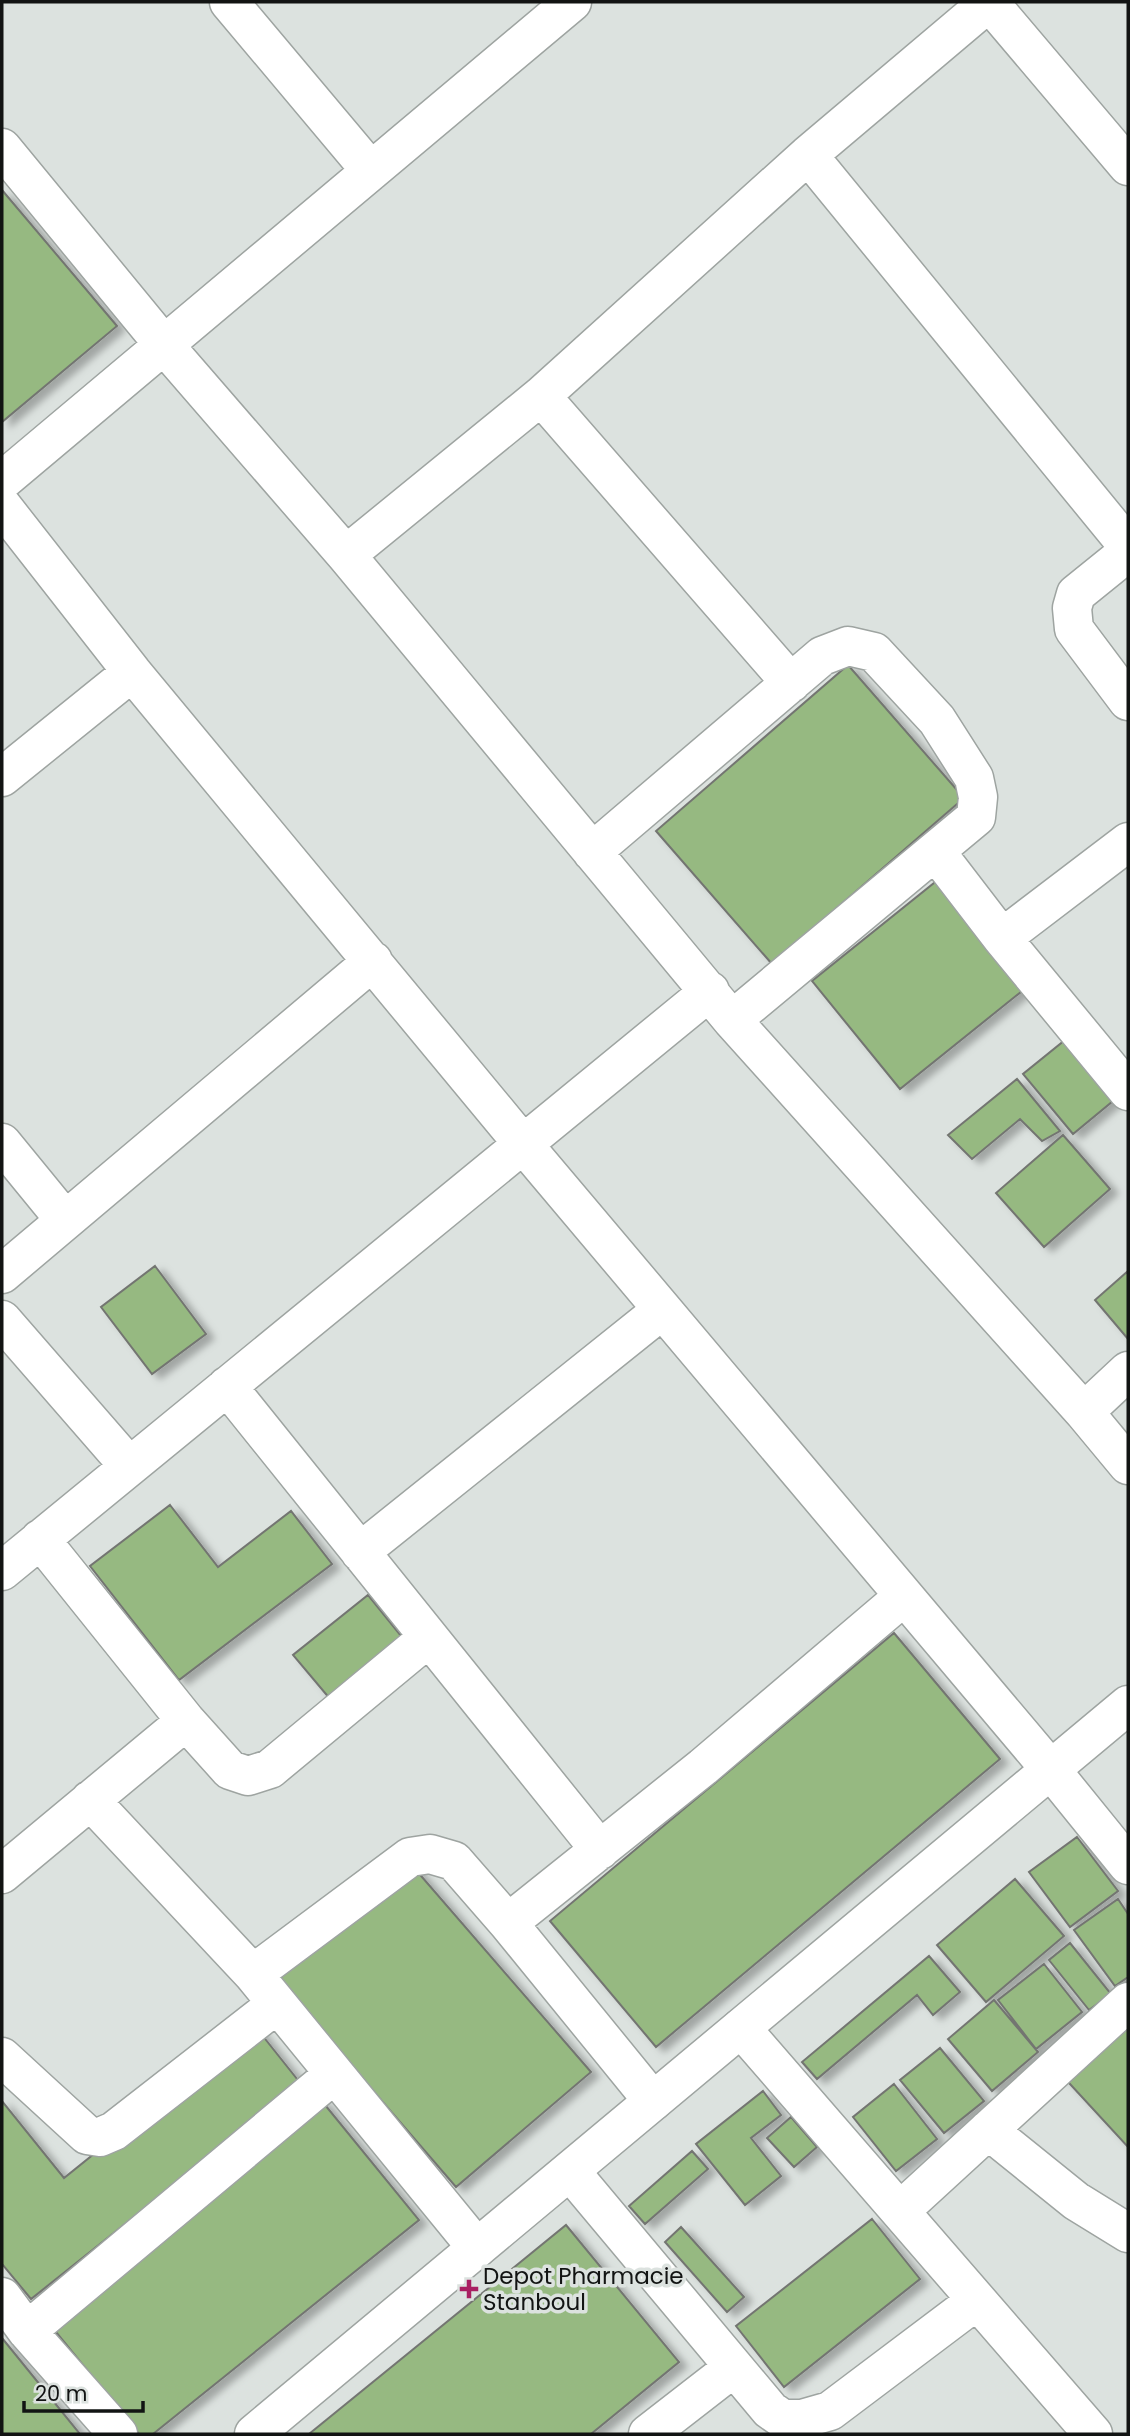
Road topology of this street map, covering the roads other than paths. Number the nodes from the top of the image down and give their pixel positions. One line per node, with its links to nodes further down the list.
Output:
1 (229, 2): 6 (street)
2 (572, 2): 6 (street)
3 (808, 155): 5 (street); 8 (street); 11 (street)
4 (7, 165): 7 (street)
5 (1128, 166)
6 (371, 171): 7 (street)
7 (164, 345): 9 (street); 13 (street)
8 (541, 397): 13 (street); 15 (street)
9 (2, 481)
10 (2, 506): 14 (street)
11 (1128, 546)
12 (1128, 552): 16 (street)
13 (346, 555): 19 (street)
14 (132, 672): 17 (street); 22 (street)
15 (791, 683): 19 (street); 20 (street)
16 (1128, 701)
17 (2, 776)
18 (1128, 842): 21 (street)
19 (592, 852): 23 (street)
20 (936, 852): 21 (street); 23 (street)
21 (1002, 938): 24 (street)
22 (373, 961): 26 (street); 27 (street)
23 (721, 1005): 26 (street); 33 (street)
24 (1128, 1091)
25 (2, 1143): 27 (street)
26 (523, 1144): 29 (street); 32 (street)
27 (65, 1220): 28 (street)
28 (2, 1274)
29 (662, 1310): 37 (street); 39 (street)
30 (2, 1320): 35 (street)
31 (1128, 1371): 33 (street)
32 (227, 1386): 35 (street); 37 (street)
33 (1084, 1412): 34 (street)
34 (1128, 1465)
35 (129, 1466): 36 (street)
36 (40, 1539): 38 (street); 42 (street)
37 (360, 1552): 40 (street)
38 (2, 1571)
39 (903, 1597): 43 (street); 45 (street)
40 (428, 1637): 42 (street); 45 (street)
41 (1128, 1705): 43 (street)
42 (186, 1721): 44 (street)
43 (1051, 1770): 46 (street); 52 (street)
44 (90, 1800): 47 (street); 49 (street)
45 (600, 1850): 48 (street)
46 (1128, 1865)
47 (2, 1874)
48 (508, 1923): 49 (street); 55 (street)
49 (253, 1974): 51 (street)
50 (1128, 2002): 56 (street)
51 (277, 2004): 53 (street); 54 (street)
52 (741, 2028): 55 (street); 58 (street)
53 (2, 2057)
54 (333, 2075): 60 (street); 63 (street)
55 (653, 2101): 57 (street)
56 (988, 2130): 58 (street); 59 (street)
57 (570, 2171): 60 (street); 64 (street)
58 (901, 2210): 62 (street)
59 (1128, 2233)
60 (477, 2248): 66 (street)
61 (2, 2297): 63 (street)
62 (976, 2301): 64 (street); 68 (street)
63 (27, 2331): 65 (street)
64 (733, 2368): 67 (street)
65 (118, 2434)
66 (254, 2434)
67 (648, 2434)
68 (1093, 2434)

